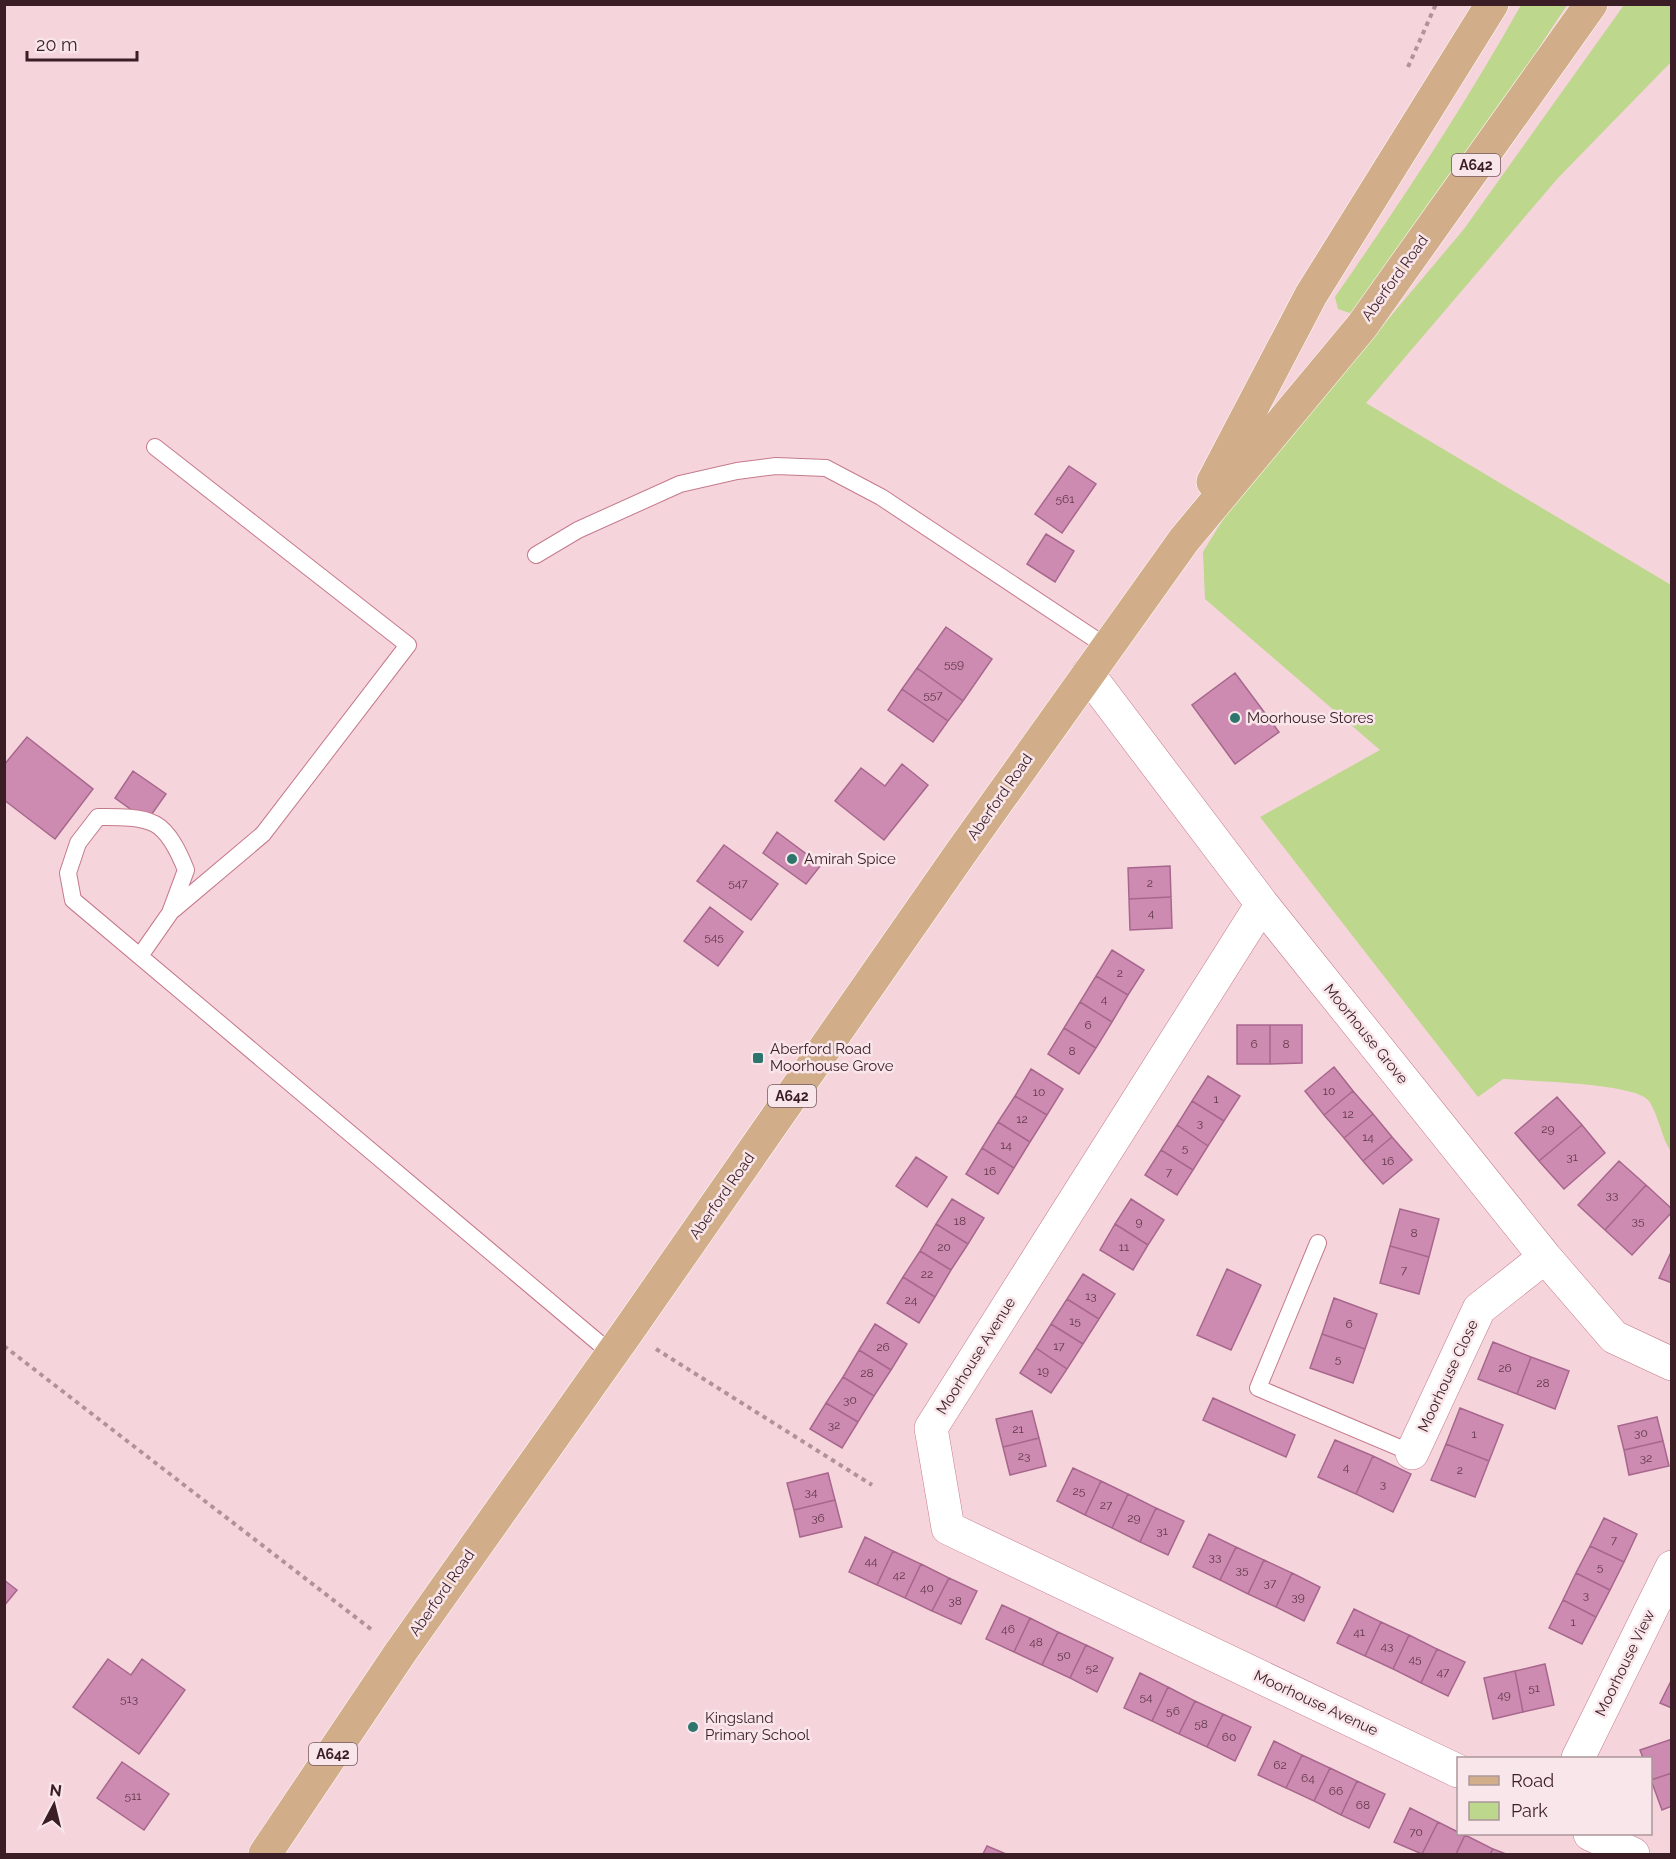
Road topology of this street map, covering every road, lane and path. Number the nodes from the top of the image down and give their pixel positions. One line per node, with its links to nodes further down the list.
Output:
1 (1492, 4): 4 (main road, Aberford Road / A642)
2 (1591, 4): 4 (main road, Aberford Road / A642)
3 (155, 447): 9 (lane)
4 (1184, 540): 6 (main road, Aberford Road / A642)
5 (537, 555): 6 (lane)
6 (1107, 647): 7 (main road, Aberford Road / A642)
7 (1088, 674): 8 (street, Moorhouse Grove); 13 (main road, Aberford Road / A642)
8 (1262, 903): 12 (street, Moorhouse Grove); 21 (street, Moorhouse Avenue)
9 (170, 913): 10 (lane); 10 (lane)
10 (140, 956): 13 (lane)
11 (1318, 1243): 16 (lane)
12 (1545, 1257): 15 (street, Moorhouse Grove); 16 (street, Moorhouse Close)
13 (620, 1342): 17 (path); 19 (main road, Aberford Road / A642)
14 (4, 1346): 19 (path)
15 (1671, 1364)
16 (1412, 1453)
17 (872, 1485)
18 (1671, 1567): 20 (street, Moorhouse View)
19 (400, 1653): 23 (main road, Aberford Road / A642)
20 (1578, 1757)
21 (1457, 1771)
22 (1594, 1835): 24 (street)
23 (265, 1854)
24 (1633, 1854)

